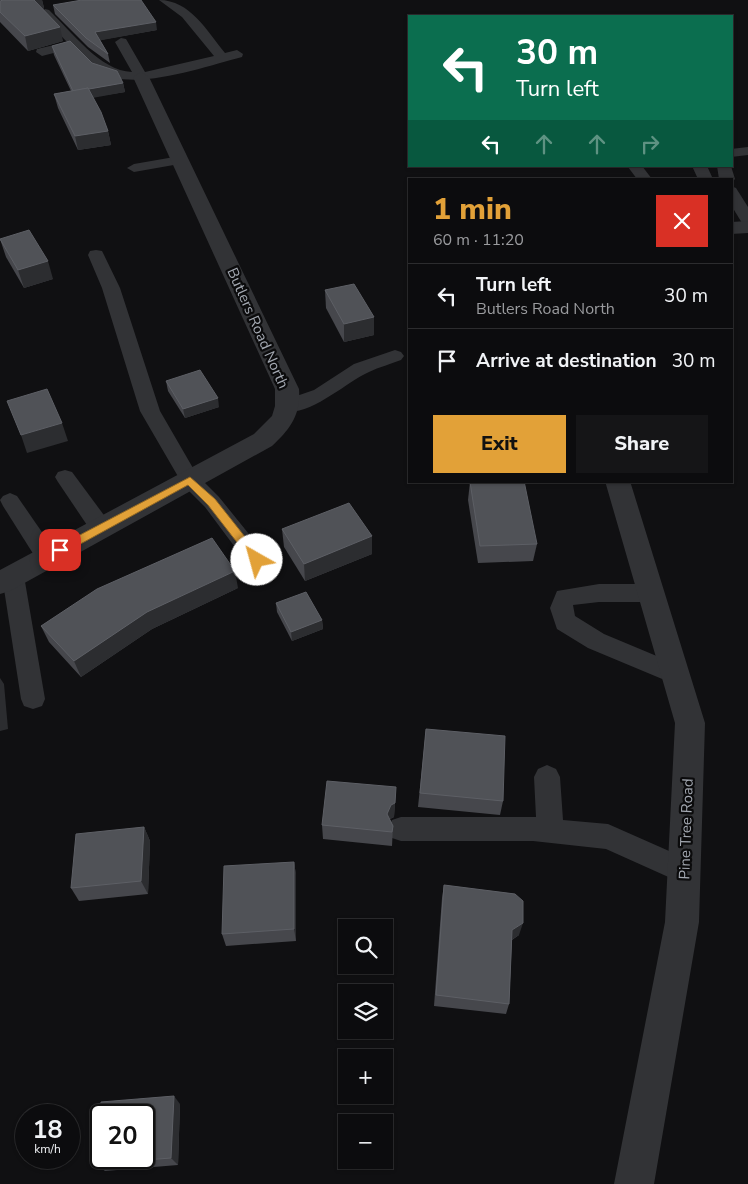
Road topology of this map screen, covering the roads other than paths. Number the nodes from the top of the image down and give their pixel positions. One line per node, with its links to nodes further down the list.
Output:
1 (165, 0): 7 (lane)
2 (45, 13): 4 (lane)
3 (121, 42): 8 (lane)
4 (76, 43): 5 (lane); 8 (lane)
5 (42, 52)
6 (237, 54): 7 (lane)
7 (222, 57): 8 (lane)
8 (141, 77): 11 (street, Butlers Road North)
9 (748, 150): 10 (lane)
10 (733, 153)
11 (180, 160): 12 (lane); 17 (street, Butlers Road North)
12 (134, 168)
13 (733, 201): 14 (lane)
14 (738, 226)
15 (96, 255): 19 (lane)
16 (395, 356): 17 (lane)
17 (289, 406): 19 (street, Butlers Road North)
18 (65, 477): 22 (lane)
19 (190, 480): 22 (street, Butlers Road North); 24 (lane)
20 (618, 483): 26 (street, Pine Tree Road)
21 (10, 501): 23 (lane)
22 (101, 528): 23 (street, Butlers Road North)
23 (47, 558): 25 (street, Butlers Road North)
24 (257, 560)
25 (6, 580): 28 (lane)
26 (650, 593): 27 (street, Pine Tree Road); 27 (lane)
27 (675, 674): 32 (street, Pine Tree Road)
28 (33, 699)
29 (547, 777): 31 (lane)
30 (401, 830): 31 (lane)
31 (550, 831): 32 (lane)
32 (684, 871): 33 (street, Pine Tree Road)
33 (634, 1184)

